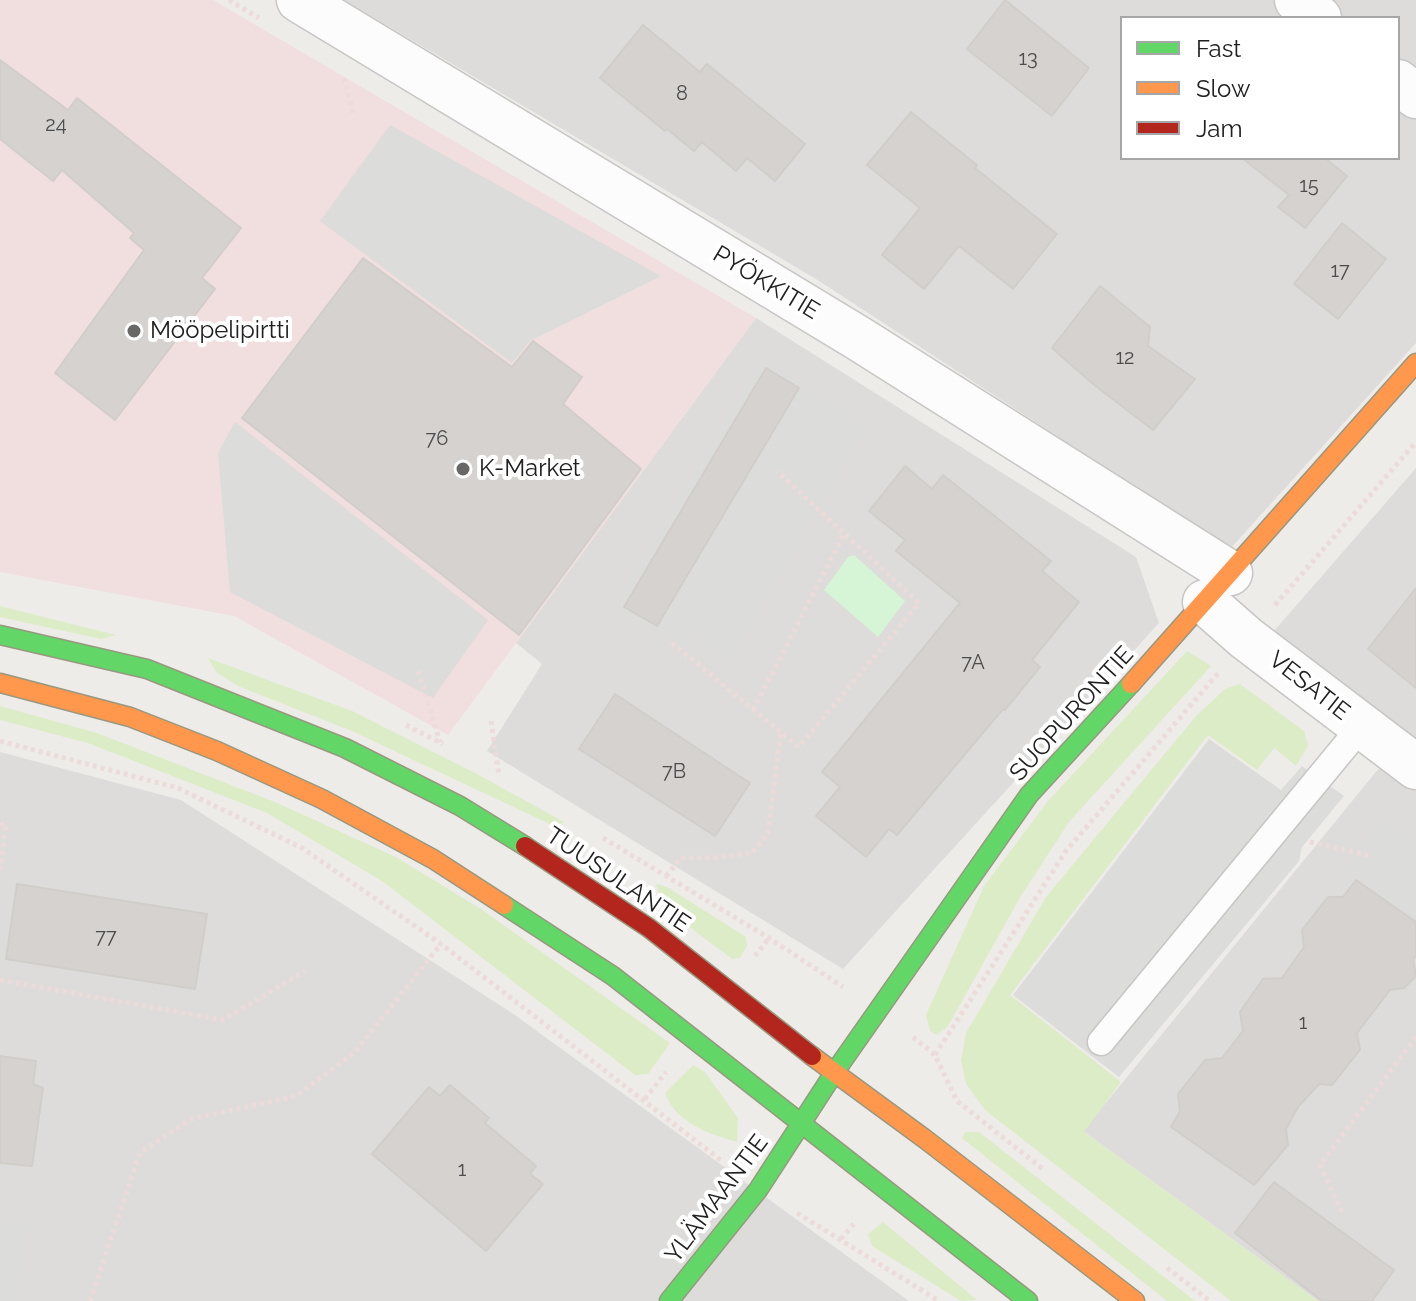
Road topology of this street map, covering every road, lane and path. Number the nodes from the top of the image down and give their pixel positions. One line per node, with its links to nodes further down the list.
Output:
1 (299, 0): 12 (street, PYÖKKITIE)
2 (1297, 0): 3 (street)
3 (1317, 16)
4 (341, 66): 7 (path)
5 (1400, 84): 6 (street)
6 (1416, 96)
7 (353, 113)
8 (1416, 363): 12 (main road, SUOPURONTIE)
9 (1416, 442): 14 (path)
10 (777, 471): 11 (path)
11 (844, 534): 18 (path); 21 (path)
12 (1217, 587): 14 (street, VESATIE); 37 (main road, SUOPURONTIE)
13 (0, 635): 37 (main road, TUUSULANTIE)
14 (1246, 638): 20 (street, VESATIE); 36 (path)
15 (672, 643): 18 (path)
16 (418, 671): 23 (path)
17 (0, 683): 38 (main road)
18 (753, 710): 21 (path)
19 (491, 721): 25 (path)
20 (1361, 727): 24 (street, VESATIE); 27 (lane)
21 (781, 732): 30 (path)
22 (0, 741): 31 (path)
23 (440, 742)
24 (1416, 767)
25 (499, 776)
26 (0, 824): 29 (path)
27 (1273, 833): 28 (path); 35 (lane)
28 (1371, 856)
29 (0, 871)
30 (666, 876)
31 (441, 944): 39 (path); 41 (path)
32 (305, 971): 33 (path)
33 (0, 980)
34 (1416, 1037): 40 (path)
35 (1101, 1042)
36 (935, 1055)
37 (834, 1073): 38 (main road, SUOPURONTIE); 45 (main road, TUUSULANTIE)
38 (801, 1125): 39 (main road, YLÄMAANTIE); 44 (main road)
39 (758, 1190): 42 (main road, YLÄMAANTIE); 43 (path)
40 (1342, 1212)
41 (90, 1301)
42 (669, 1301)
43 (939, 1301)
44 (1028, 1301)
45 (1135, 1301)

